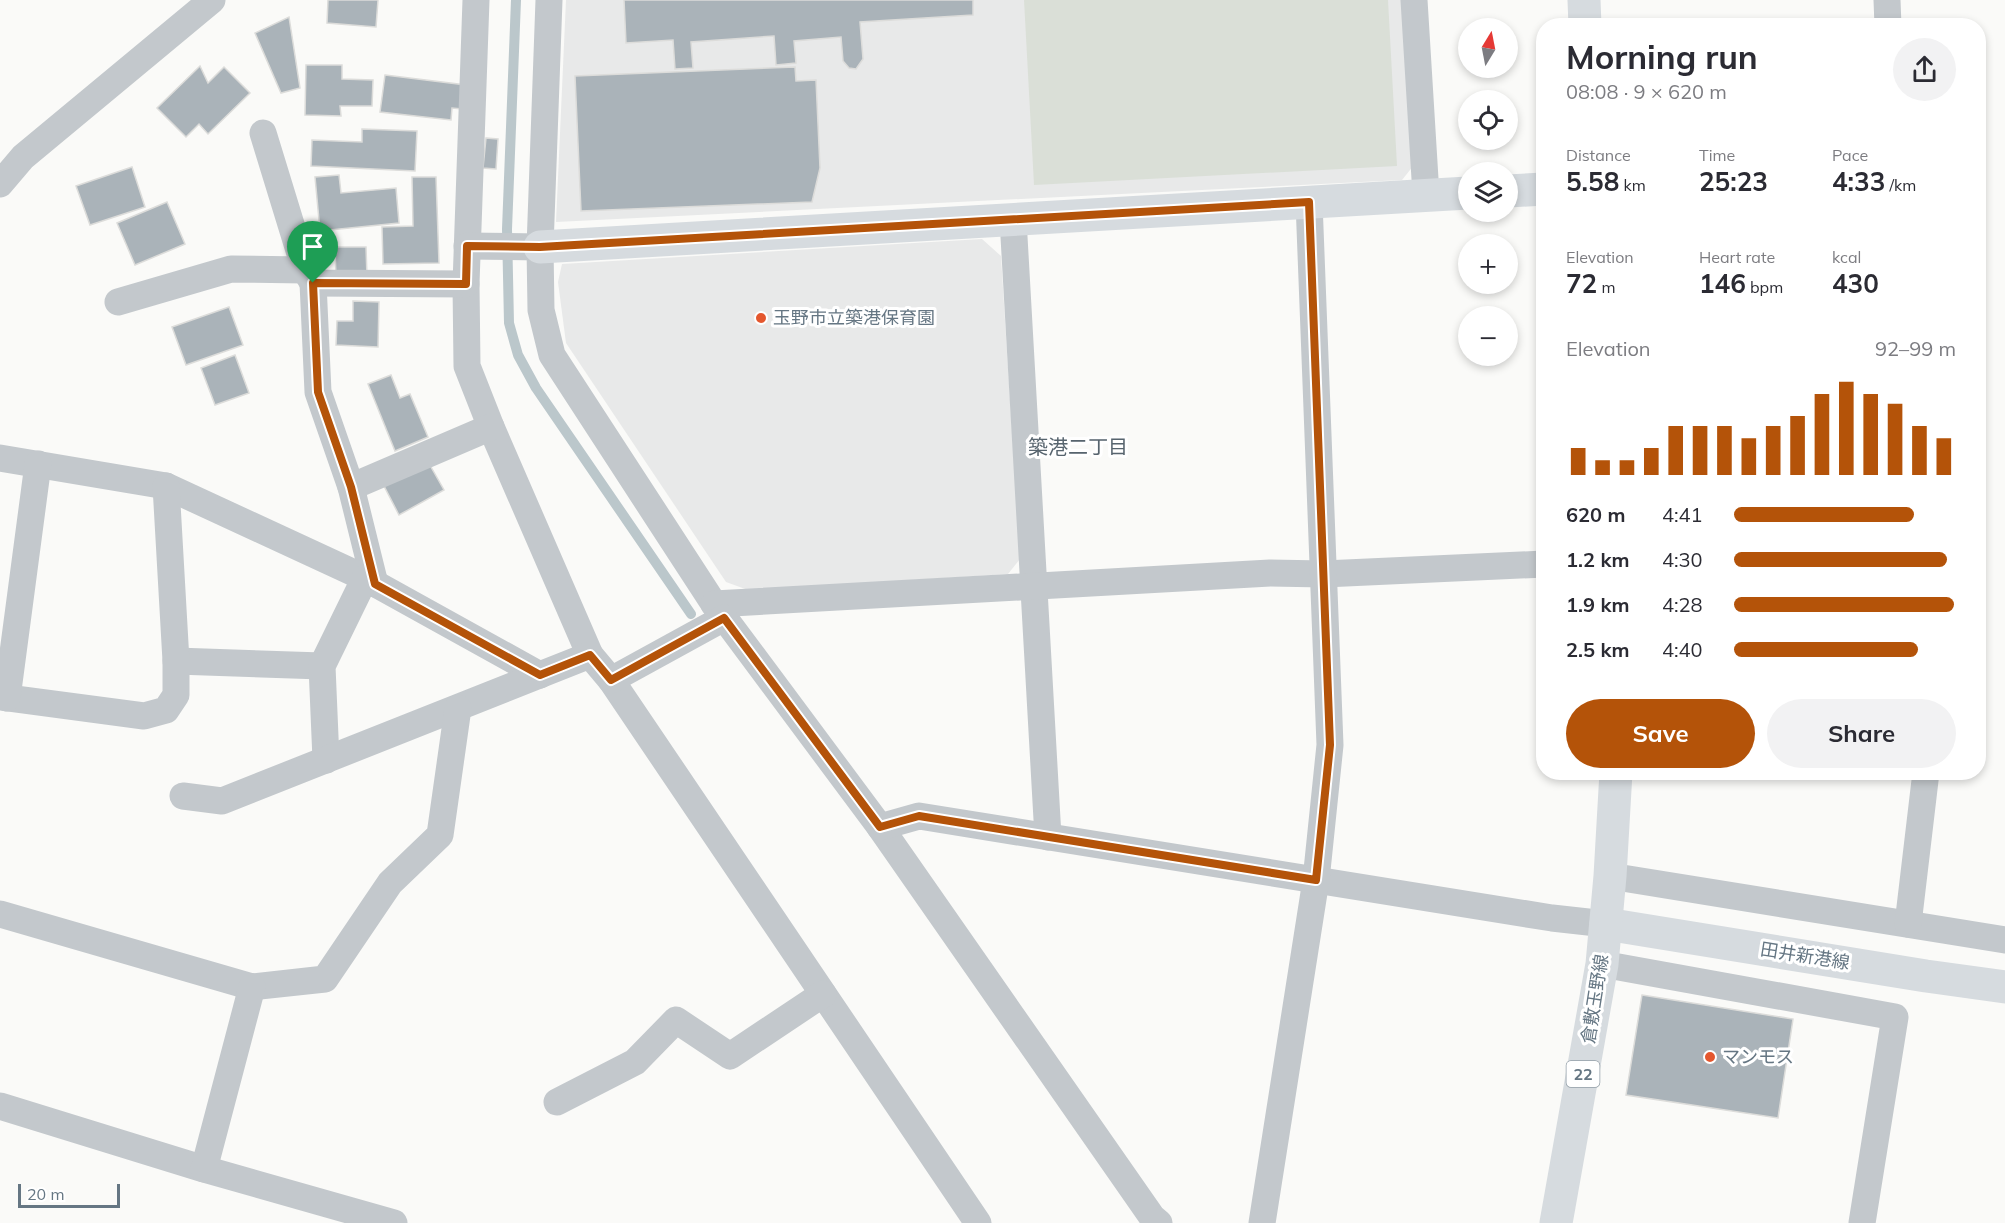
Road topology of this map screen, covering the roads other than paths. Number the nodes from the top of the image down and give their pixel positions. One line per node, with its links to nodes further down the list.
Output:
1 (212, 0): 10 (street)
2 (476, 0): 17 (street)
3 (549, 0): 18 (street)
4 (1414, 0): 14 (street)
5 (1584, 0): 7 (street)
6 (1887, 0): 8 (street)
7 (1585, 18)
8 (1888, 18)
9 (263, 133): 19 (street)
10 (0, 184)
11 (1536, 189): 12 (street)
12 (1518, 190)
13 (1458, 193): 14 (street)
14 (1426, 195): 15 (street)
15 (1309, 202): 16 (street); 28 (street)
16 (1013, 219): 18 (street); 30 (street)
17 (467, 246): 18 (street); 20 (street)
18 (519, 247): 31 (street)
19 (309, 277): 20 (street); 21 (street); 26 (street)
20 (466, 284): 22 (street)
21 (118, 302)
22 (491, 427): 26 (street); 32 (street)
23 (0, 458): 24 (street)
24 (38, 464): 25 (street); 37 (street)
25 (166, 486): 29 (street); 33 (street)
26 (351, 487): 29 (street)
27 (1536, 564): 28 (street)
28 (1324, 574): 30 (street); 46 (street)
29 (370, 581): 34 (street); 35 (street)
30 (1034, 586): 31 (street); 44 (street)
31 (719, 611): 36 (street); 43 (street)
32 (590, 655): 35 (street); 36 (street)
33 (176, 661): 34 (street); 37 (street)
34 (322, 666): 39 (street)
35 (540, 675): 38 (street)
36 (611, 680): 54 (street)
37 (3, 697)
38 (458, 708): 39 (street); 52 (street)
39 (326, 760): 42 (street)
40 (1616, 780): 45 (street, 倉敷玉野線 / 22)
41 (1925, 780): 49 (street)
42 (183, 796)
43 (880, 827): 44 (street); 61 (street)
44 (1048, 837): 46 (street)
45 (1610, 876): 48 (street, 倉敷玉野線 / 22); 49 (street)
46 (1316, 880): 48 (street); 62 (street)
47 (0, 914): 52 (street)
48 (1606, 924): 51 (street, 倉敷玉野線 / 22); 53 (street, 田井新港線)
49 (1908, 924): 50 (street)
50 (2005, 940)
51 (1602, 964): 63 (street, 倉敷玉野線 / 22); 64 (street)
52 (252, 987): 57 (street)
53 (2005, 987)
54 (823, 994): 55 (street); 60 (street)
55 (557, 1102)
56 (0, 1106): 57 (street)
57 (204, 1169): 58 (street)
58 (355, 1218): 59 (street)
59 (394, 1223)
60 (978, 1223)
61 (1159, 1223)
62 (1262, 1223)
63 (1556, 1223)
64 (1862, 1223)

